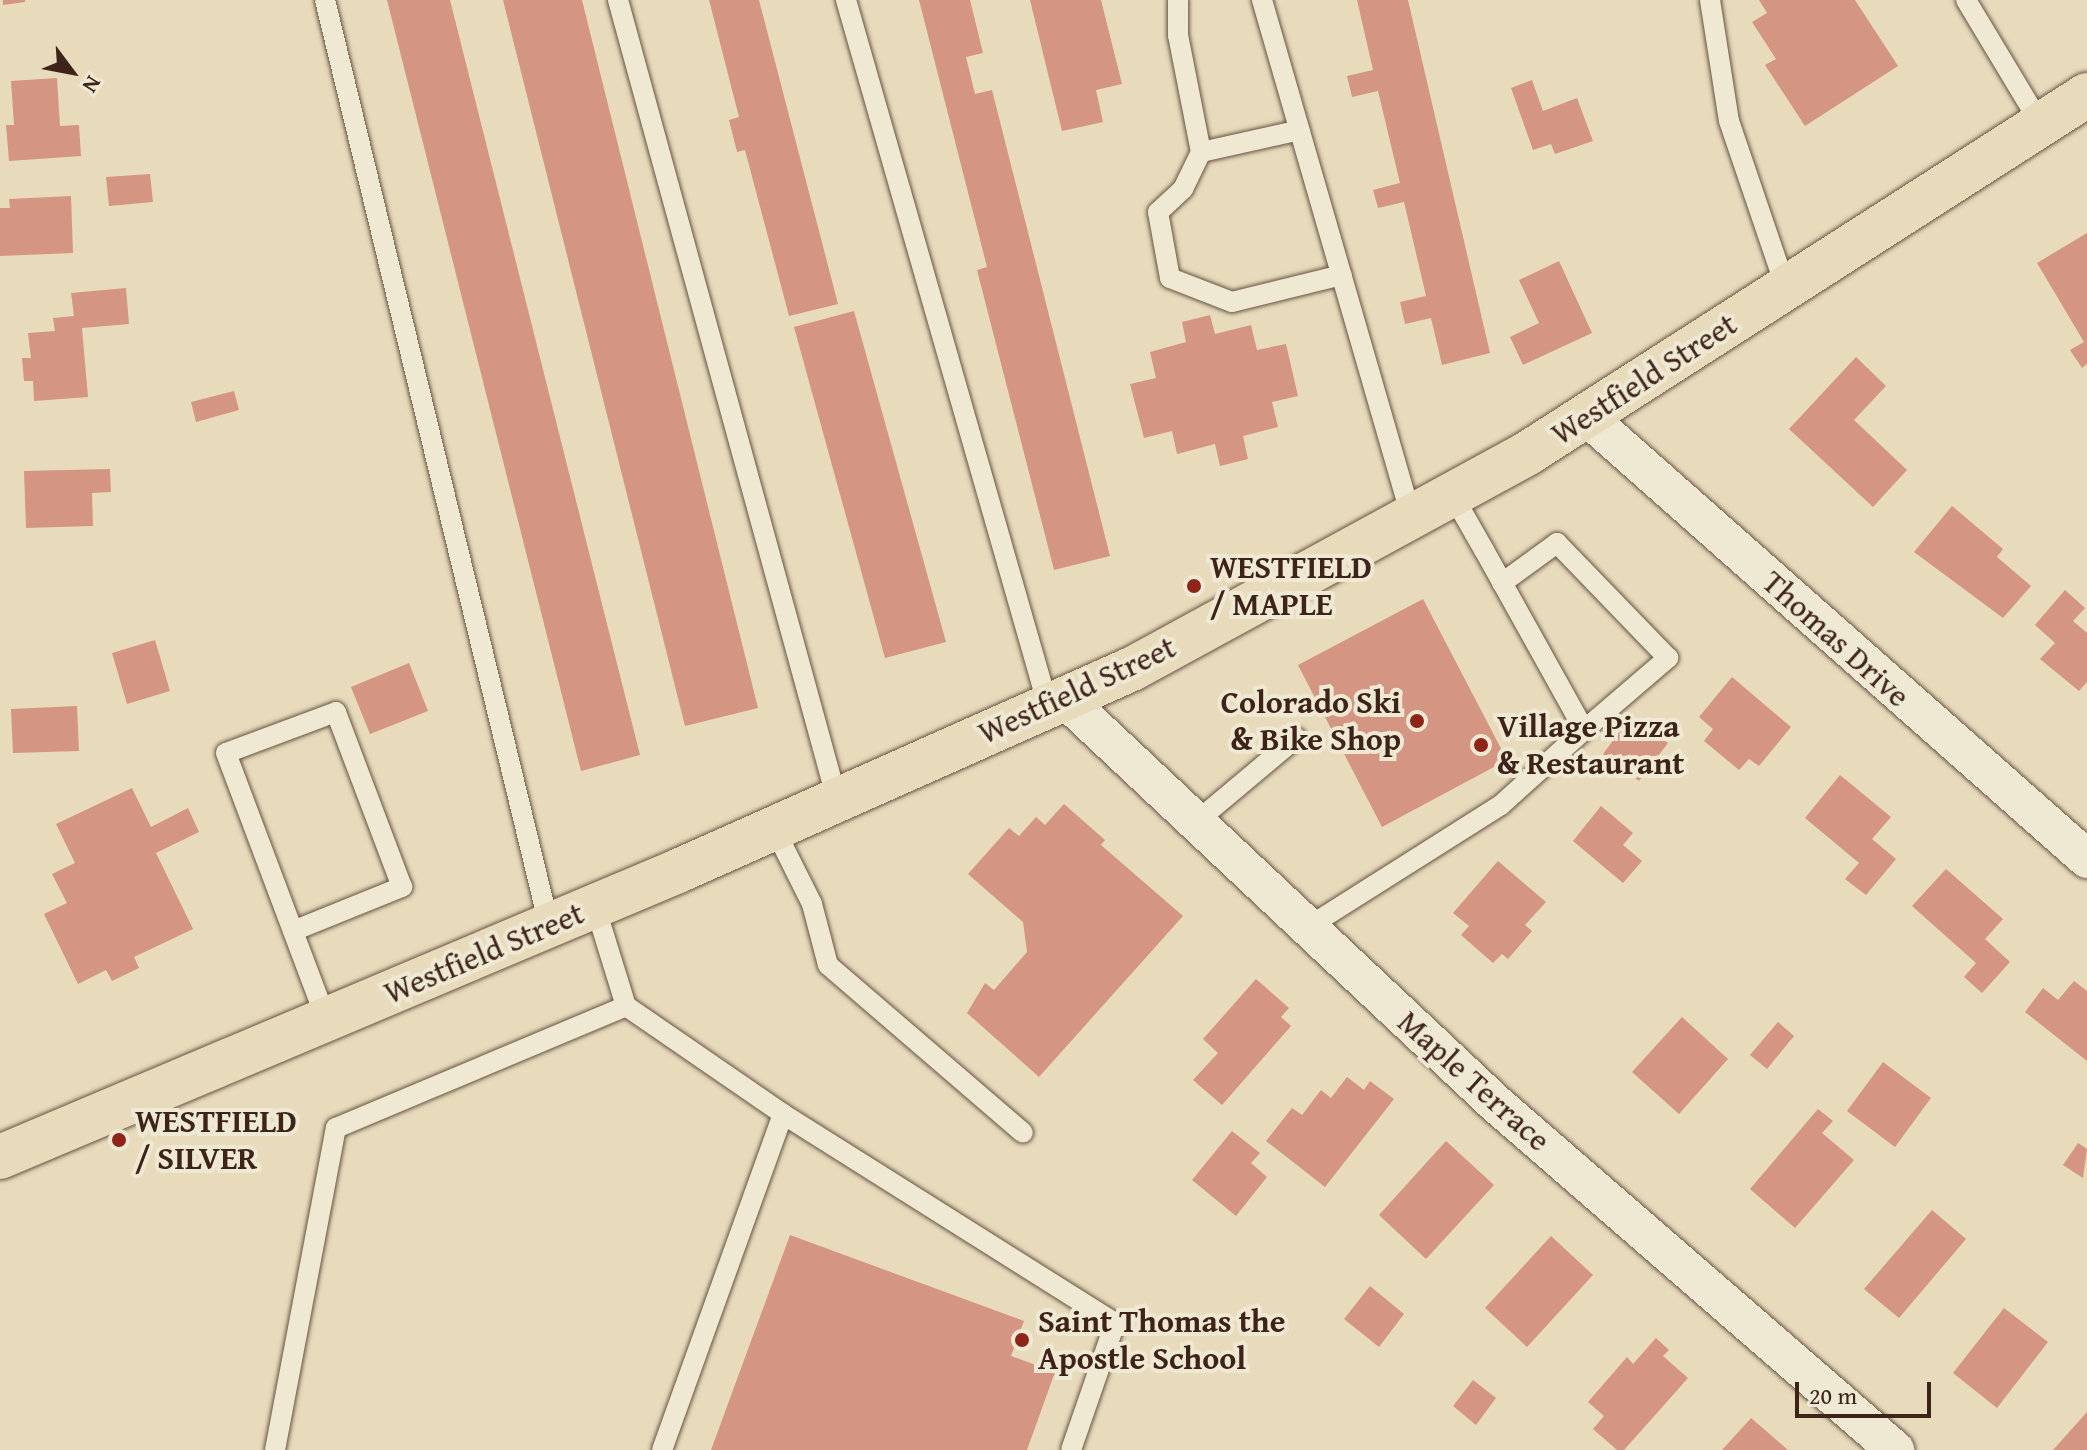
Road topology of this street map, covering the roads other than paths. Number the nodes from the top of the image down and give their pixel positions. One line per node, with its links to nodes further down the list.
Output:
1 (325, 0): 26 (lane)
2 (618, 0): 21 (lane)
3 (846, 0): 18 (lane)
4 (1178, 0): 11 (lane)
5 (1262, 0): 10 (lane)
6 (1710, 0): 13 (lane)
7 (1966, 0): 9 (lane)
8 (2087, 95): 9 (main road, Westfield Street)
9 (2041, 125): 13 (main road, Westfield Street)
10 (1300, 130): 11 (lane); 12 (lane)
11 (1201, 152): 12 (lane)
12 (1342, 275): 16 (lane)
13 (1786, 288): 14 (main road, Westfield Street)
14 (1586, 416): 15 (main road, Westfield Street); 24 (street, Thomas Drive)
15 (1452, 494): 16 (main road, Westfield Street); 17 (lane)
16 (1411, 516): 18 (main road, Westfield Street)
17 (1502, 583): 19 (lane); 19 (lane)
18 (1056, 702): 21 (main road, Westfield Street); 22 (street, Maple Terrace)
19 (1584, 730): 27 (lane)
20 (1296, 738): 22 (lane)
21 (837, 800): 23 (main road, Westfield Street)
22 (1196, 822): 27 (street, Maple Terrace)
23 (774, 828): 25 (main road, Westfield Street); 32 (lane)
24 (2087, 859)
25 (595, 906): 26 (main road, Westfield Street); 29 (lane)
26 (549, 925): 30 (main road, Westfield Street)
27 (1308, 927): 37 (street, Maple Terrace)
28 (293, 931): 28 (lane); 30 (lane)
29 (626, 1006): 31 (lane); 34 (lane)
30 (326, 1019): 33 (main road, Westfield Street)
31 (783, 1114): 35 (lane); 36 (lane)
32 (1023, 1133)
33 (0, 1157)
34 (275, 1450)
35 (662, 1450)
36 (1071, 1450)
37 (1895, 1450)

